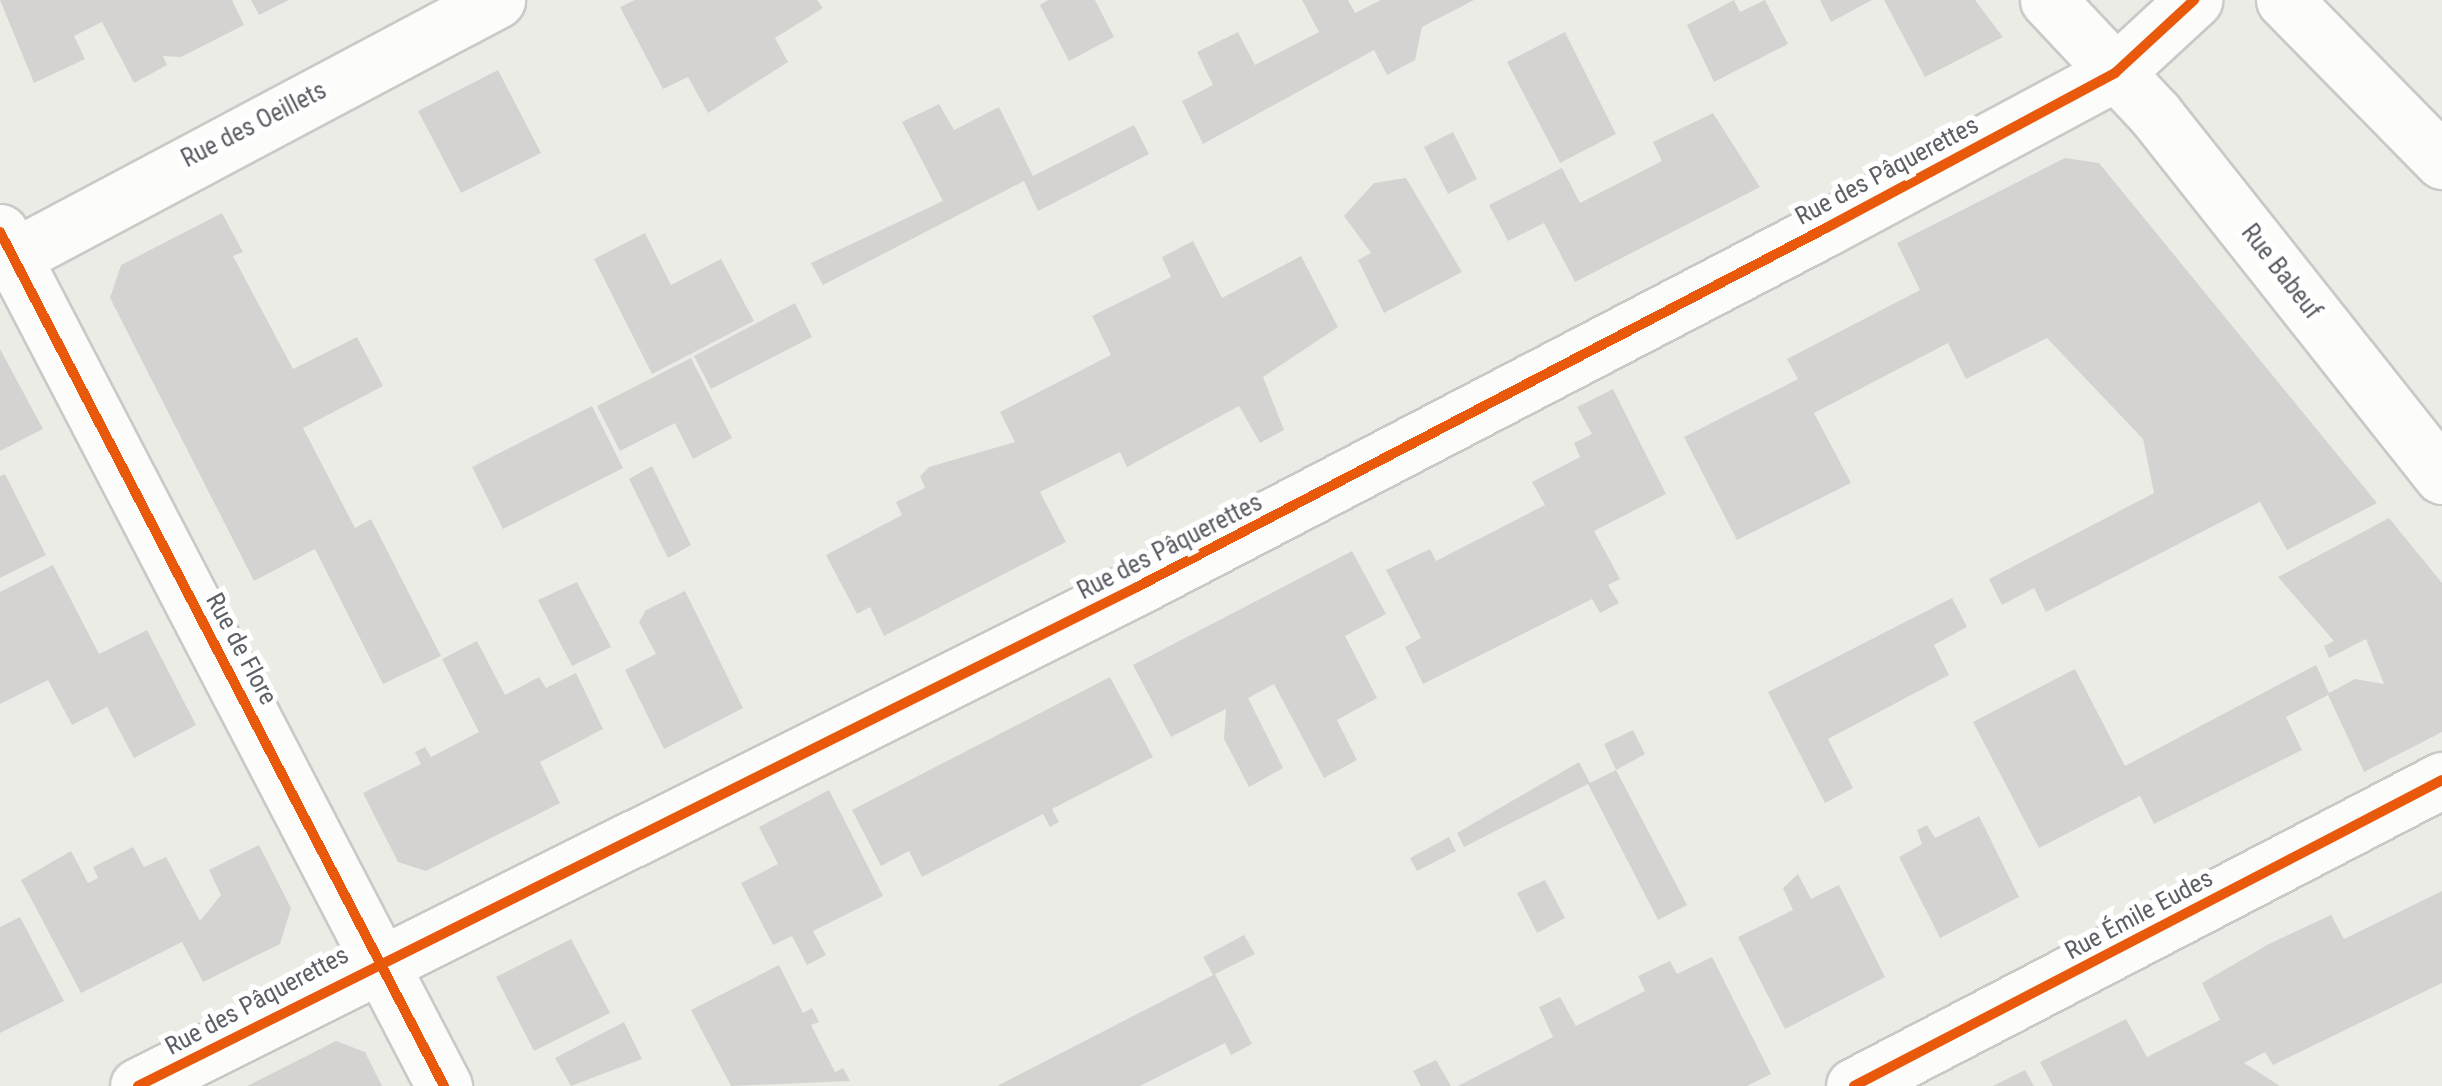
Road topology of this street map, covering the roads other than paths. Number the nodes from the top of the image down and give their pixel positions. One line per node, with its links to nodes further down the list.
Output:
1 (498, 0): 7 (street, Rue des Oeillets)
2 (2048, 0): 5 (street, Rue Babeuf)
3 (2194, 0): 5 (street, Rue des Pâquerettes)
4 (2284, 0): 6 (street)
5 (2115, 72): 8 (street, Rue Babeuf); 10 (street, Rue des Pâquerettes)
6 (2442, 161)
7 (4, 251): 10 (street, Rue de Flore)
8 (2442, 476)
9 (2442, 780): 13 (street, Rue Émile Eudes)
10 (380, 959): 11 (street, Rue des Pâquerettes); 12 (street, Rue de Flore)
11 (138, 1086)
12 (444, 1086)
13 (1854, 1086)

